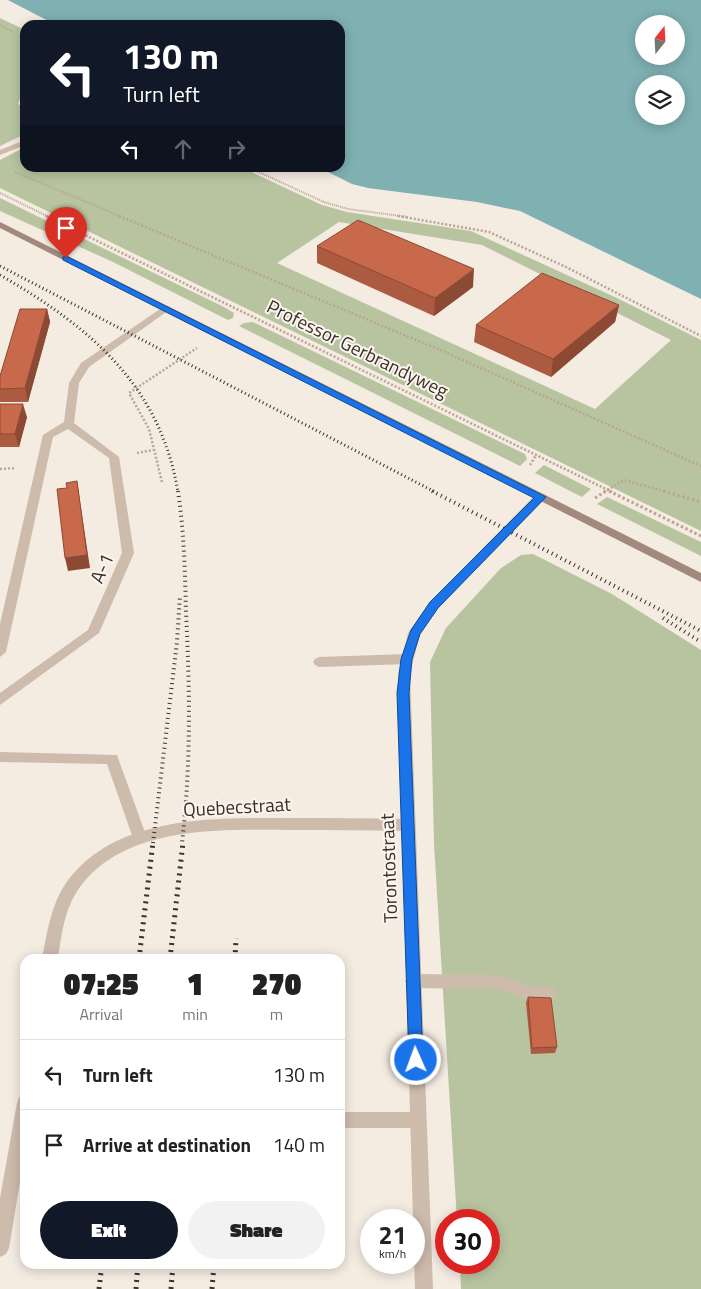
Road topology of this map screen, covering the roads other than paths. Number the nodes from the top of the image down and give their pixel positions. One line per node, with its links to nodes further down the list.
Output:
1 (20, 144): 2 (street)
2 (0, 153)
3 (0, 225): 4 (street)
4 (166, 308): 5 (street); 6 (street)
5 (69, 424): 8 (street); 12 (street, A-1)
6 (540, 497): 7 (street); 10 (street, Torontostraat)
7 (701, 578)
8 (6, 595): 9 (street)
9 (0, 652)
10 (406, 659): 11 (street); 14 (street, Torontostraat)
11 (319, 662)
12 (0, 700)
13 (0, 757): 15 (street)
14 (408, 825): 15 (street, Quebecstraat); 17 (street, Torontostraat)
15 (140, 838): 16 (street, Quebecstraat)
16 (51, 954)
17 (413, 981): 18 (street); 20 (street, Torontostraat)
18 (548, 993)
19 (345, 1120): 20 (street)
20 (418, 1120): 23 (street, Torontostraat)
21 (20, 1132): 22 (street)
22 (0, 1248)
23 (424, 1289)

